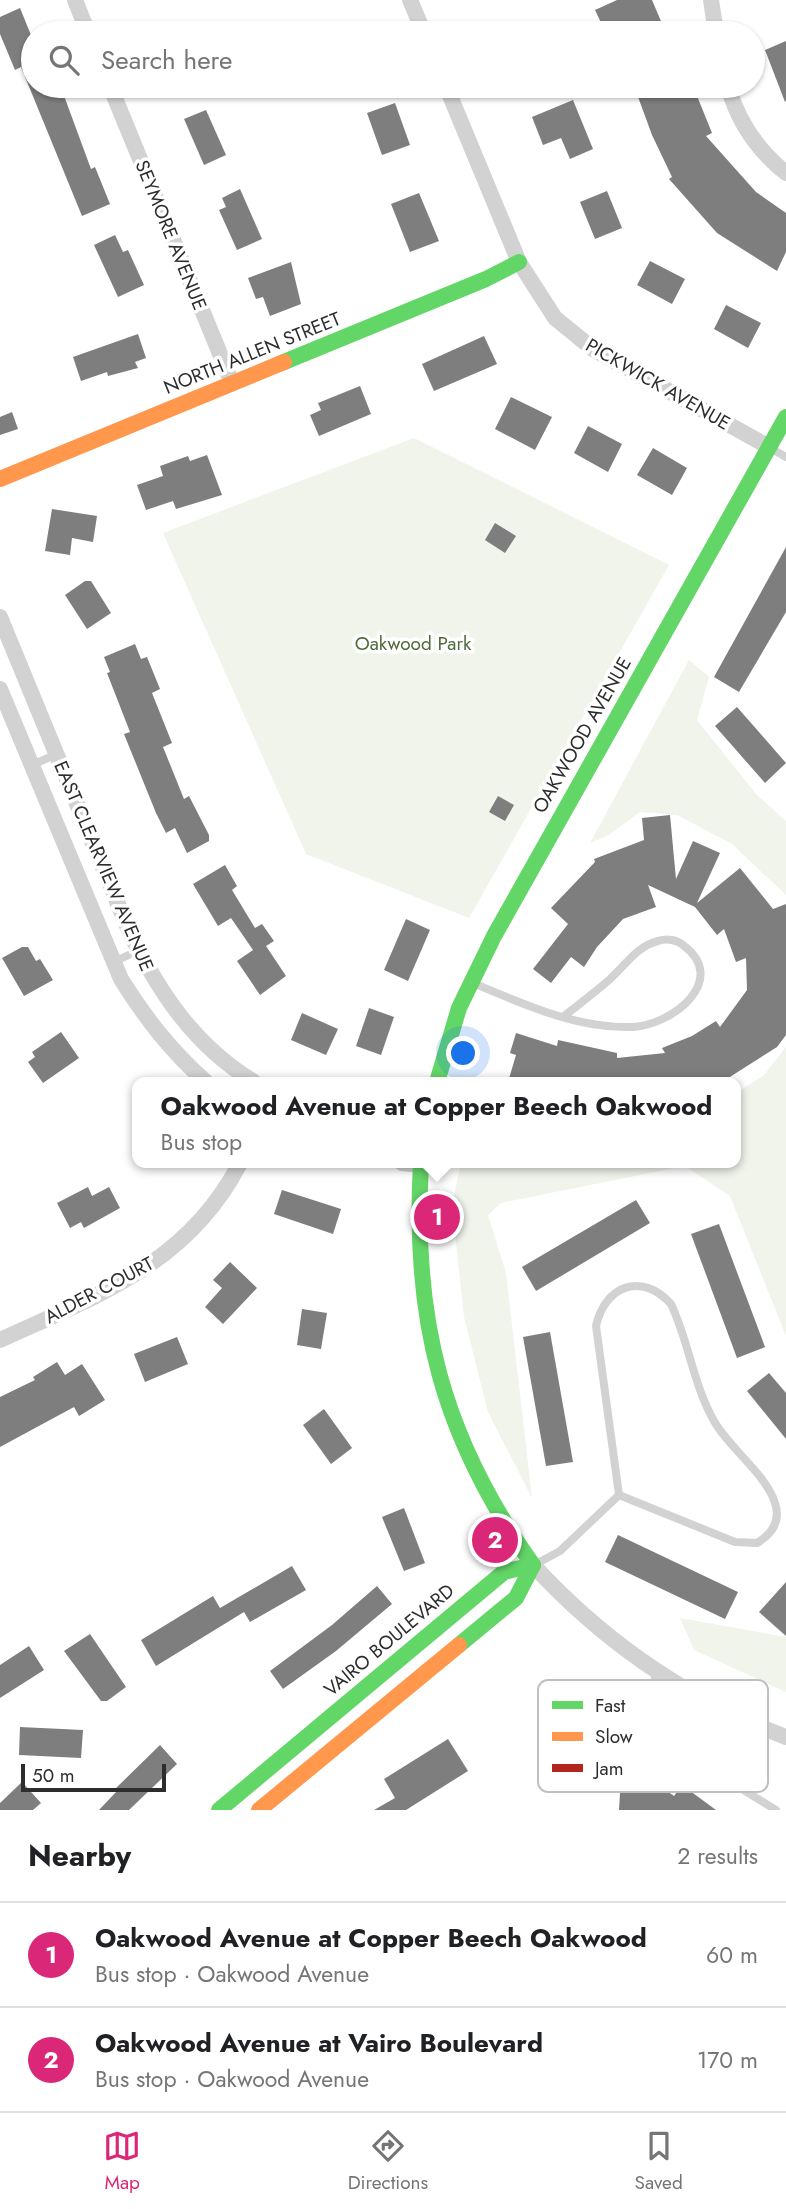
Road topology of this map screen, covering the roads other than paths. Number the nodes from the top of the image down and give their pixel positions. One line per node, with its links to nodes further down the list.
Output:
1 (75, 0): 4 (street)
2 (410, 0): 5 (street)
3 (711, 0): 6 (street)
4 (83, 21)
5 (419, 21)
6 (714, 21)
7 (115, 98): 12 (street, SEYMORE AVENUE)
8 (451, 98): 11 (street, PICKWICK AVENUE)
9 (733, 98): 10 (street)
10 (786, 173)
11 (519, 262): 12 (street, NORTH ALLEN STREET); 14 (street, PICKWICK AVENUE)
12 (232, 383): 16 (street, NORTH ALLEN STREET)
13 (786, 417): 14 (street, OAKWOOD AVENUE)
14 (769, 447): 15 (lane); 23 (street, OAKWOOD AVENUE)
15 (786, 457)
16 (0, 479)
17 (0, 617): 19 (street, EAST CLEARVIEW AVENUE)
18 (0, 690): 20 (street, EAST CLEARVIEW AVENUE)
19 (57, 754): 20 (lane); 21 (street, EAST CLEARVIEW AVENUE)
20 (32, 765): 22 (street, EAST CLEARVIEW AVENUE)
21 (139, 950): 22 (lane); 26 (street, EAST CLEARVIEW AVENUE)
22 (114, 961): 25 (street, EAST CLEARVIEW AVENUE)
23 (471, 982): 24 (lane); 27 (street, OAKWOOD AVENUE)
24 (563, 1017): 24 (lane)
25 (200, 1077)
26 (247, 1077)
27 (438, 1077)
28 (237, 1168): 30 (street, ALDER COURT)
29 (421, 1168): 32 (street)
30 (0, 1340)
31 (619, 1495): 31 (lane); 32 (lane)
32 (533, 1565): 33 (street); 38 (street, VAIRO BOULEVARD); 42 (street)
33 (659, 1673): 34 (lane); 35 (street)
34 (655, 1680)
35 (670, 1680)
36 (768, 1729): 37 (street)
37 (786, 1737)
38 (243, 1789): 41 (street, VAIRO BOULEVARD); 42 (lane)
39 (740, 1792): 40 (lane)
40 (761, 1806): 43 (lane)
41 (219, 1810)
42 (259, 1810)
43 (776, 1810)

